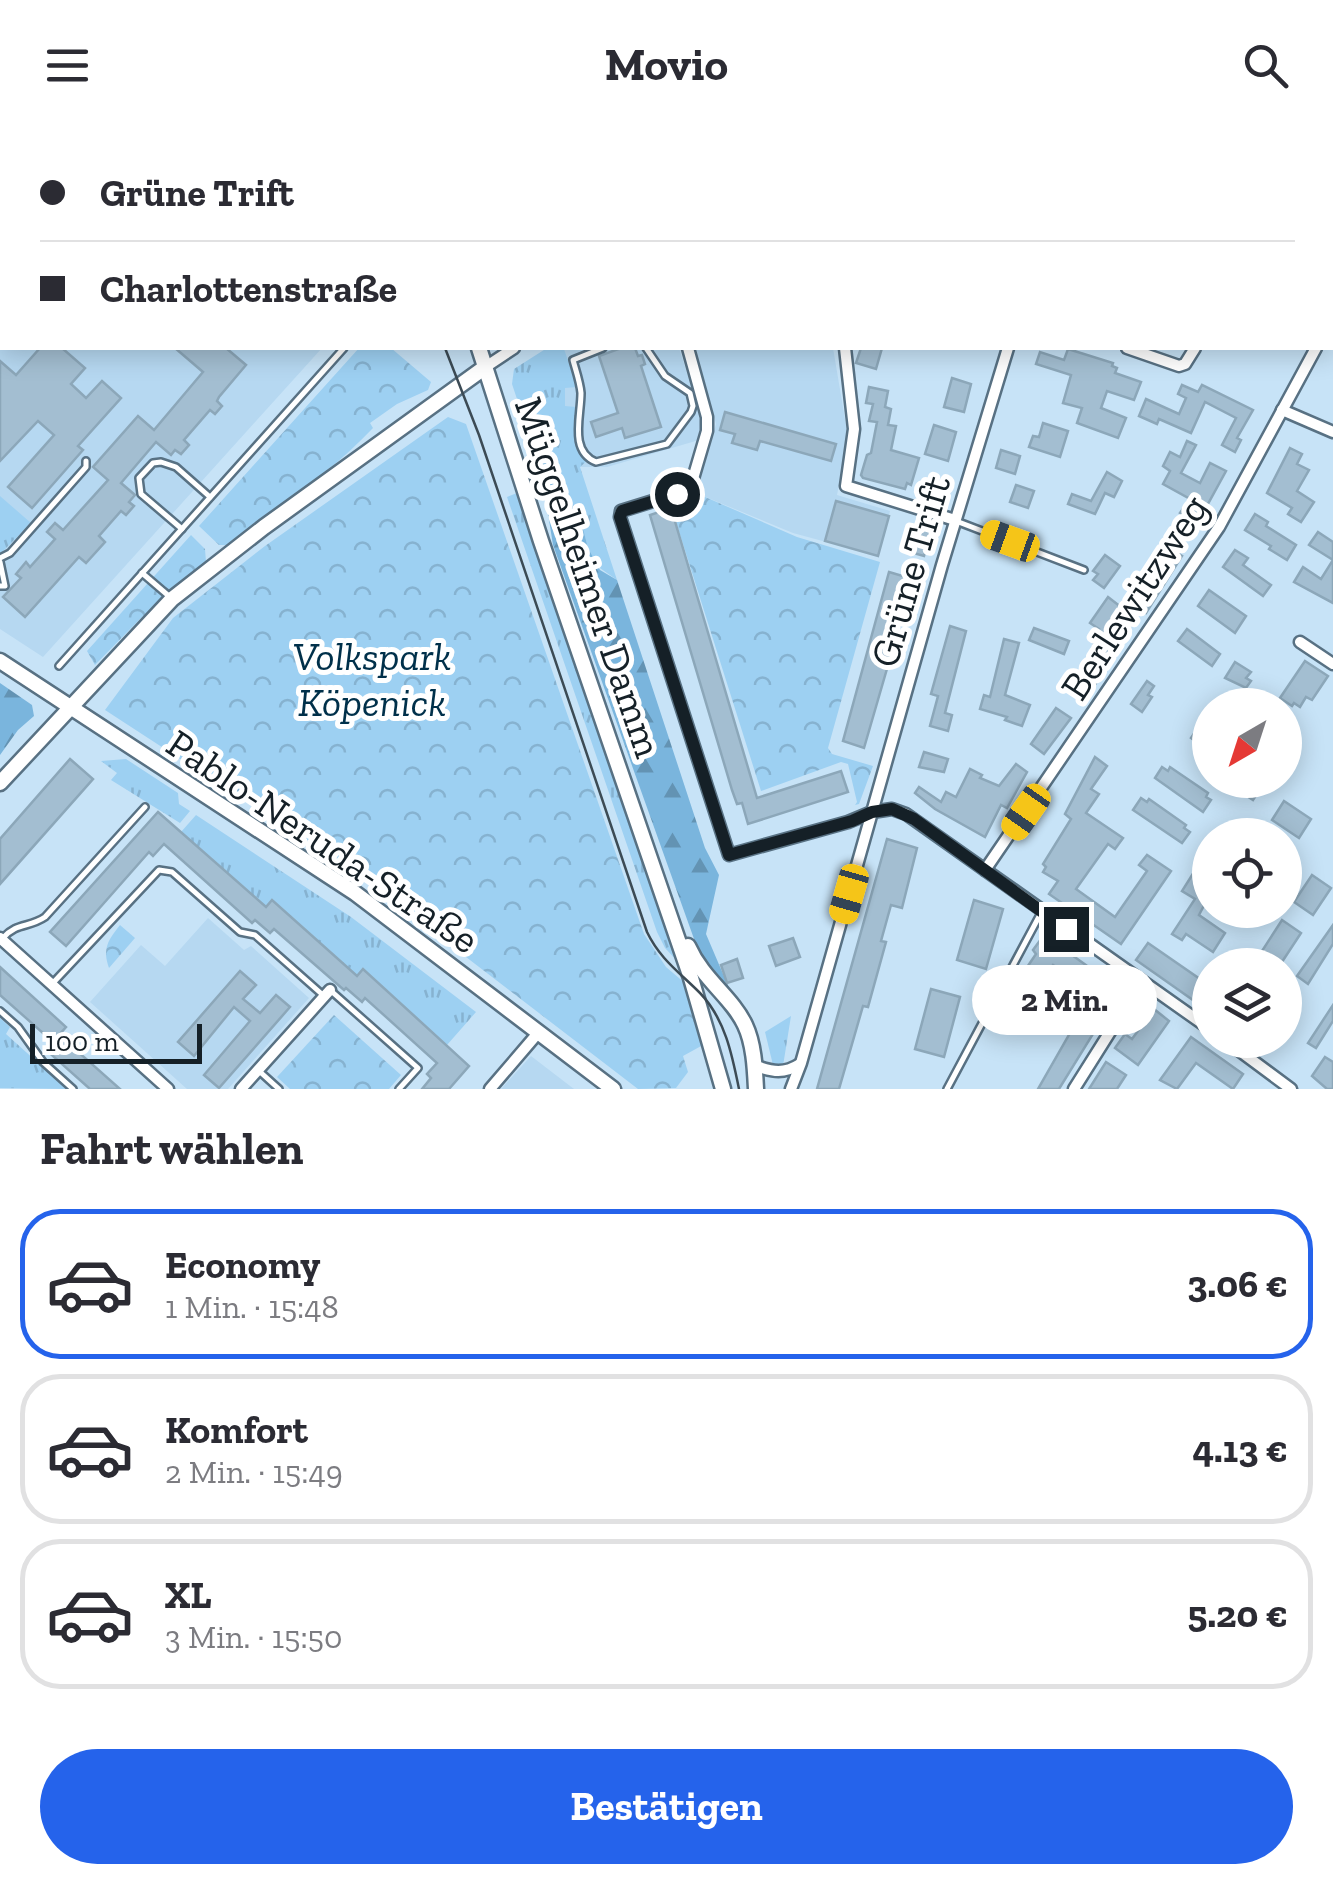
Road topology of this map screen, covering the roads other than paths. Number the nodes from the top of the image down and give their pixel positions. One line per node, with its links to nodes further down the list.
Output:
1 (342, 350): 16 (lane)
2 (479, 350): 12 (main road, Müggelheimer Damm)
3 (511, 350): 12 (street)
4 (598, 350): 5 (lane)
5 (647, 350)
6 (689, 350): 31 (street)
7 (845, 350): 17 (street)
8 (1007, 350): 17 (street, Grüne Trift)
9 (1132, 350): 10 (street)
10 (1193, 350)
11 (1315, 350): 13 (street, Berlewitzweg)
12 (484, 368): 23 (main road); 32 (main road, Müggelheimer Damm)
13 (1282, 410): 14 (street); 33 (street, Berlewitzweg)
14 (1333, 432)
15 (86, 461): 19 (lane)
16 (210, 498): 18 (lane); 18 (lane)
17 (955, 520): 20 (lane); 31 (street, Grüne Trift)
18 (182, 529): 21 (lane)
19 (0, 560): 22 (lane)
20 (1084, 570)
21 (142, 573): 23 (lane); 27 (lane)
22 (0, 586)
23 (172, 599): 28 (main road)
24 (1300, 642): 26 (street)
25 (0, 661): 28 (main road, Pablo-Neruda-Straße)
26 (1333, 664)
27 (60, 666)
28 (68, 708): 29 (main road); 41 (main road, Pablo-Neruda-Straße)
29 (0, 783)
30 (144, 808): 35 (lane)
31 (872, 812): 33 (street); 43 (street, Grüne Trift)
32 (638, 826): 44 (main road, Müggelheimer Damm); 54 (main road, Müggelheimer Damm)
33 (985, 870): 34 (street)
34 (1042, 911): 36 (street); 56 (lane)
35 (1, 939): 37 (street)
36 (1142, 981): 40 (street); 57 (street)
37 (52, 984): 38 (lane); 48 (street)
38 (328, 994): 45 (street); 51 (lane)
39 (0, 1011): 47 (lane)
40 (1192, 1016)
41 (538, 1032): 52 (street); 53 (main road, Pablo-Neruda-Straße)
42 (1249, 1058): 58 (street)
43 (801, 1063): 44 (street); 55 (street, Grüne Trift)
44 (756, 1066): 46 (main road, Müggelheimer Damm)
45 (258, 1070): 49 (street); 50 (lane)
46 (756, 1088)
47 (73, 1089)
48 (168, 1089)
49 (241, 1089)
50 (279, 1089)
51 (399, 1089)
52 (490, 1089)
53 (612, 1089)
54 (723, 1089)
55 (791, 1089)
56 (947, 1089)
57 (1074, 1089)
58 (1291, 1089)

